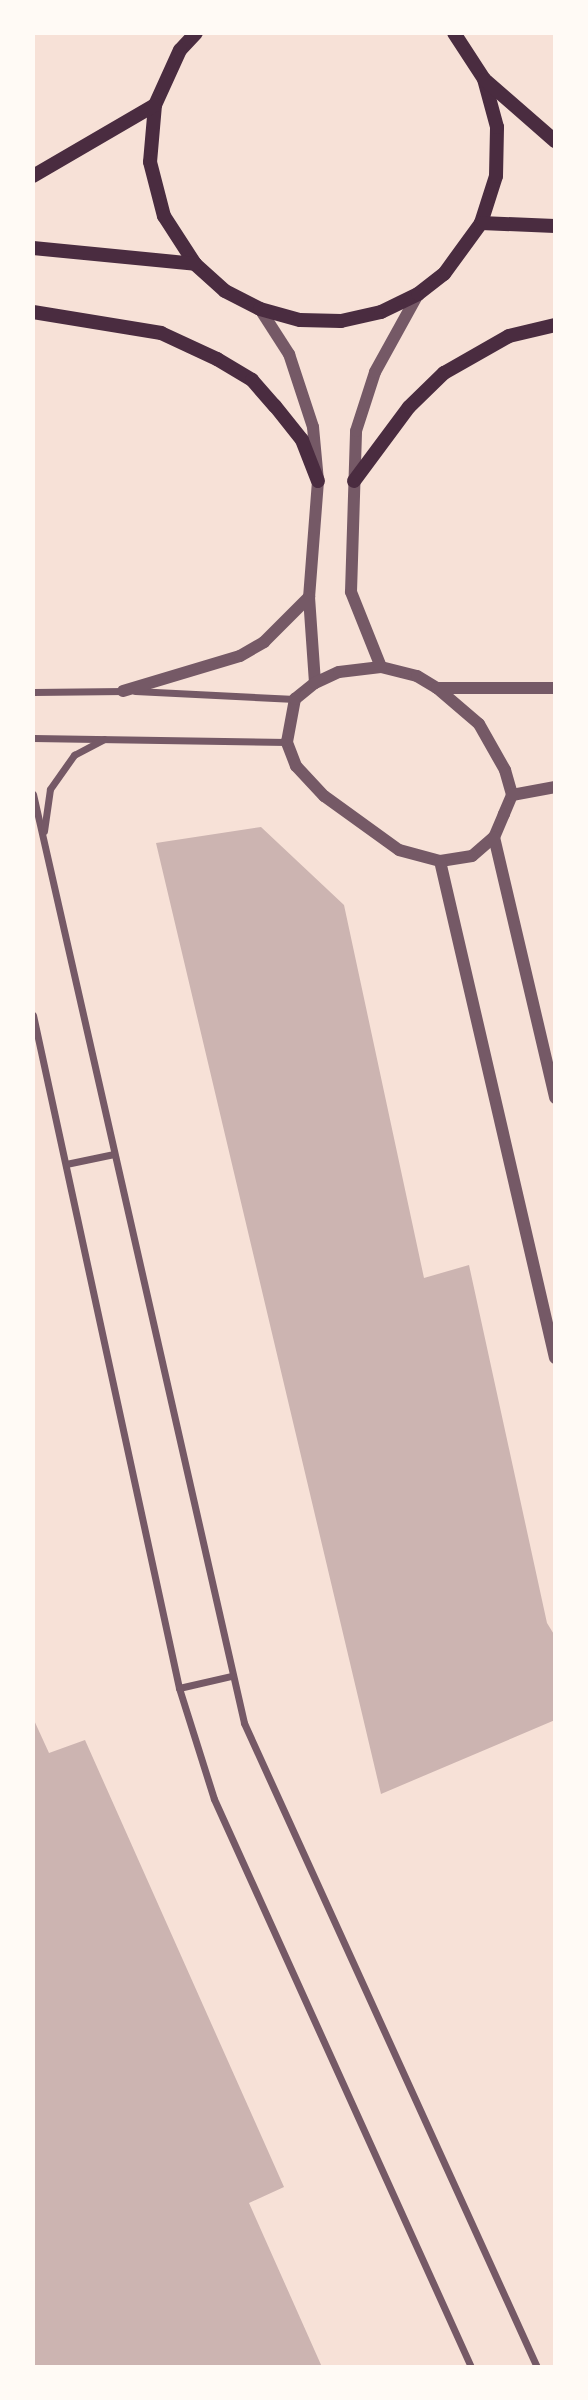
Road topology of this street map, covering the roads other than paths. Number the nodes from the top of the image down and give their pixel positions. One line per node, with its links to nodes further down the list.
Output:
1 (180, 33): 4 (main road)
2 (196, 33): 4 (main road)
3 (454, 33): 5 (main road)
4 (180, 50): 6 (main road)
5 (484, 79): 7 (main road); 9 (main road)
6 (155, 105): 8 (main road); 12 (main road)
7 (555, 141)
8 (33, 176)
9 (481, 223): 10 (main road); 13 (main road)
10 (555, 226)
11 (33, 248): 12 (main road)
12 (195, 264): 14 (main road)
13 (418, 294): 14 (main road); 18 (street)
14 (260, 309): 17 (street)
15 (33, 312): 17 (main road)
16 (555, 325): 18 (main road)
17 (318, 481): 19 (street)
18 (354, 481): 20 (street)
19 (309, 597): 21 (street); 24 (street)
20 (381, 667): 21 (street); 22 (street)
21 (315, 682): 26 (street)
22 (437, 688): 23 (street); 32 (street)
23 (555, 688)
24 (123, 691): 25 (street); 26 (street)
25 (33, 692)
26 (295, 699): 29 (street)
27 (107, 737): 28 (street); 29 (street); 33 (street)
28 (33, 738)
29 (286, 742): 35 (street)
30 (555, 787): 32 (street)
31 (33, 794): 33 (street)
32 (512, 795): 34 (street)
33 (43, 837): 38 (street)
34 (494, 837): 35 (street); 37 (street)
35 (440, 861): 40 (street)
36 (33, 1015): 39 (street)
37 (555, 1098)
38 (114, 1154): 39 (street); 41 (street)
39 (65, 1164): 42 (street)
40 (555, 1358)
41 (231, 1676): 42 (street); 44 (street)
42 (179, 1688): 43 (street)
43 (471, 2367)
44 (537, 2367)

